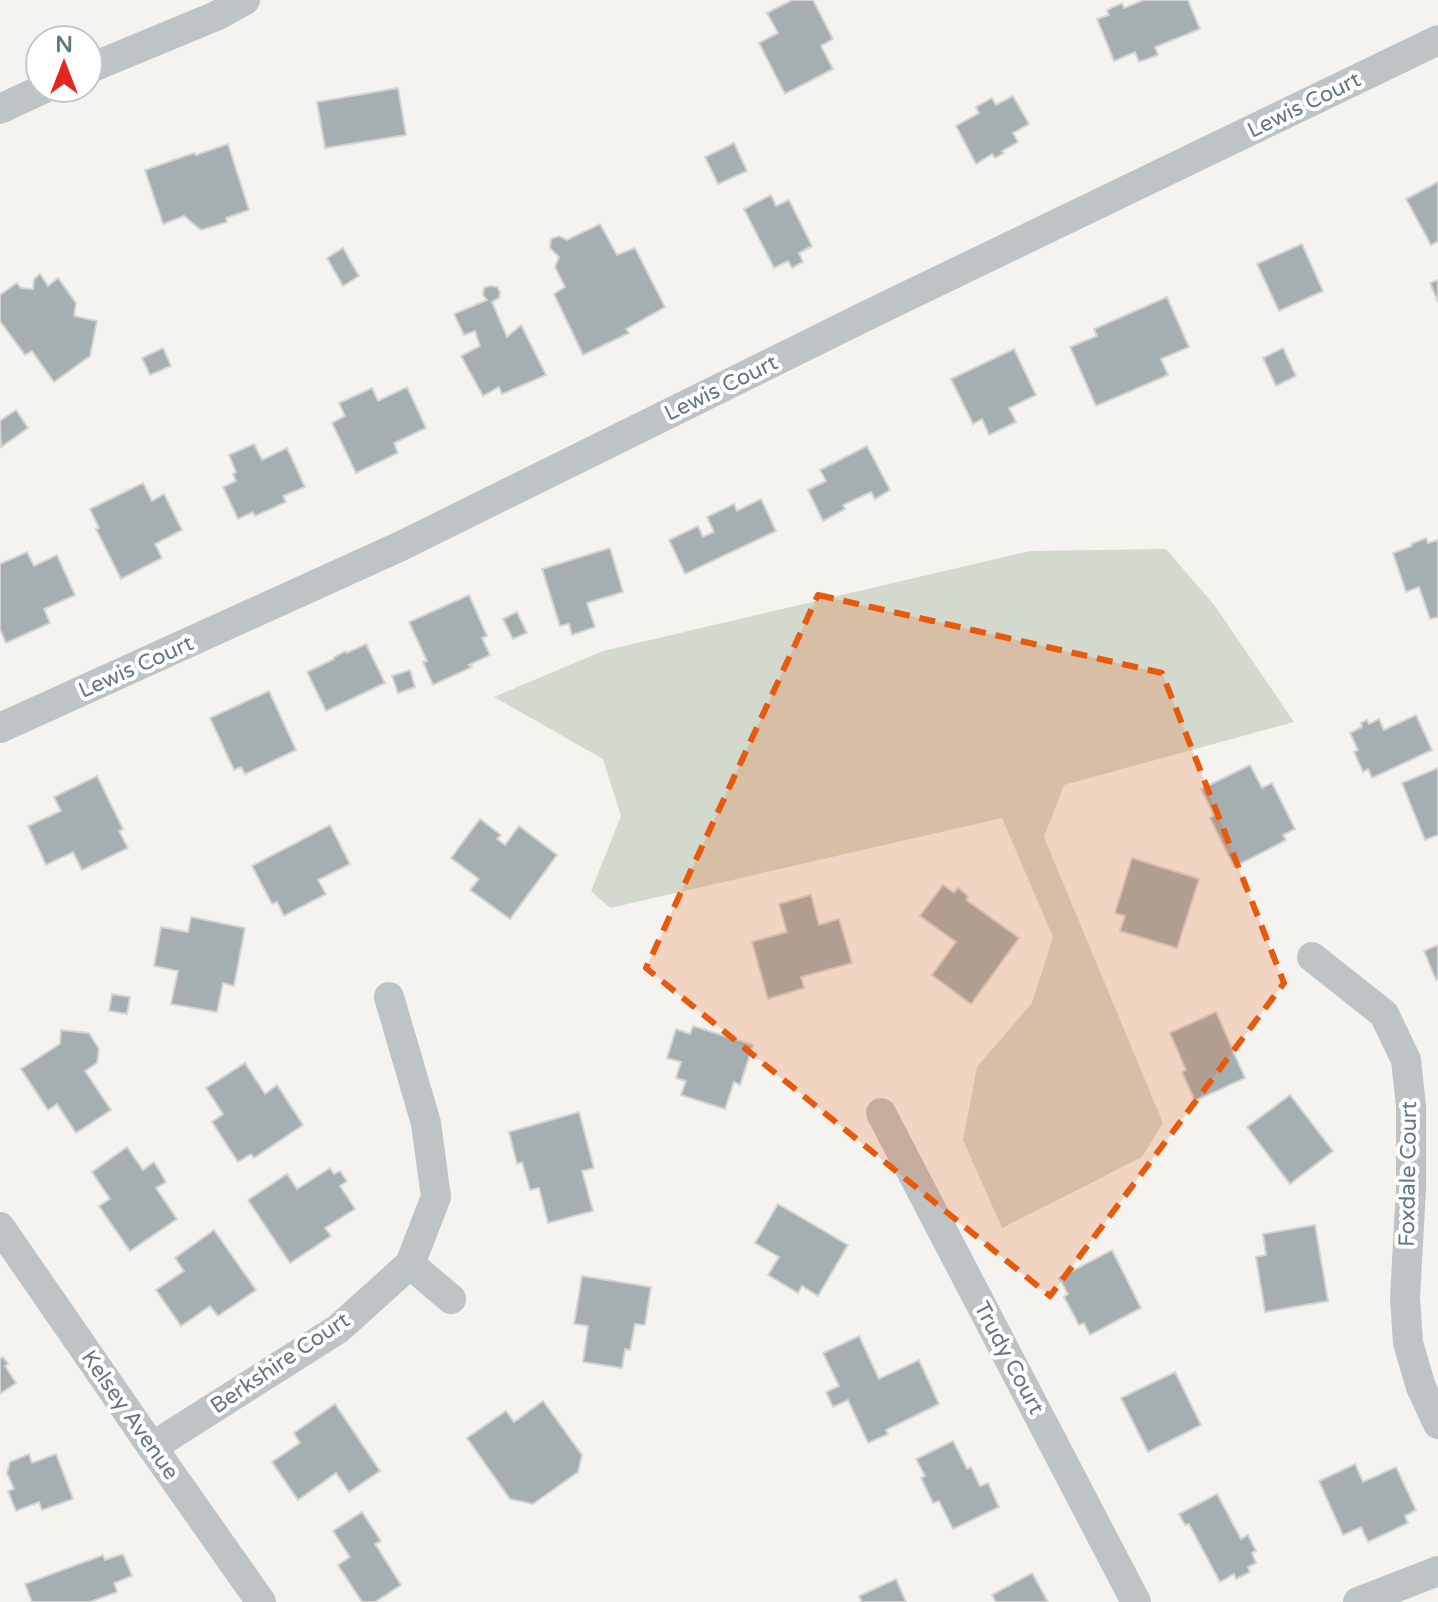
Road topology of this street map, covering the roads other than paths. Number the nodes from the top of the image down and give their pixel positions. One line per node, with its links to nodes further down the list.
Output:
1 (245, 0): 3 (street)
2 (1438, 40): 6 (street, Lewis Court)
3 (104, 62)
4 (24, 98): 5 (street)
5 (0, 109)
6 (0, 728)
7 (1312, 957): 13 (street, Foxdale Court)
8 (389, 997): 11 (street, Berkshire Court)
9 (881, 1113): 17 (street, Trudy Court)
10 (5, 1245): 14 (street, Kelsey Avenue)
11 (410, 1264): 12 (street); 14 (street, Berkshire Court)
12 (451, 1299)
13 (1438, 1424)
14 (152, 1447): 16 (street, Kelsey Avenue)
15 (1438, 1571): 18 (street)
16 (261, 1602)
17 (1136, 1602)
18 (1358, 1602)

